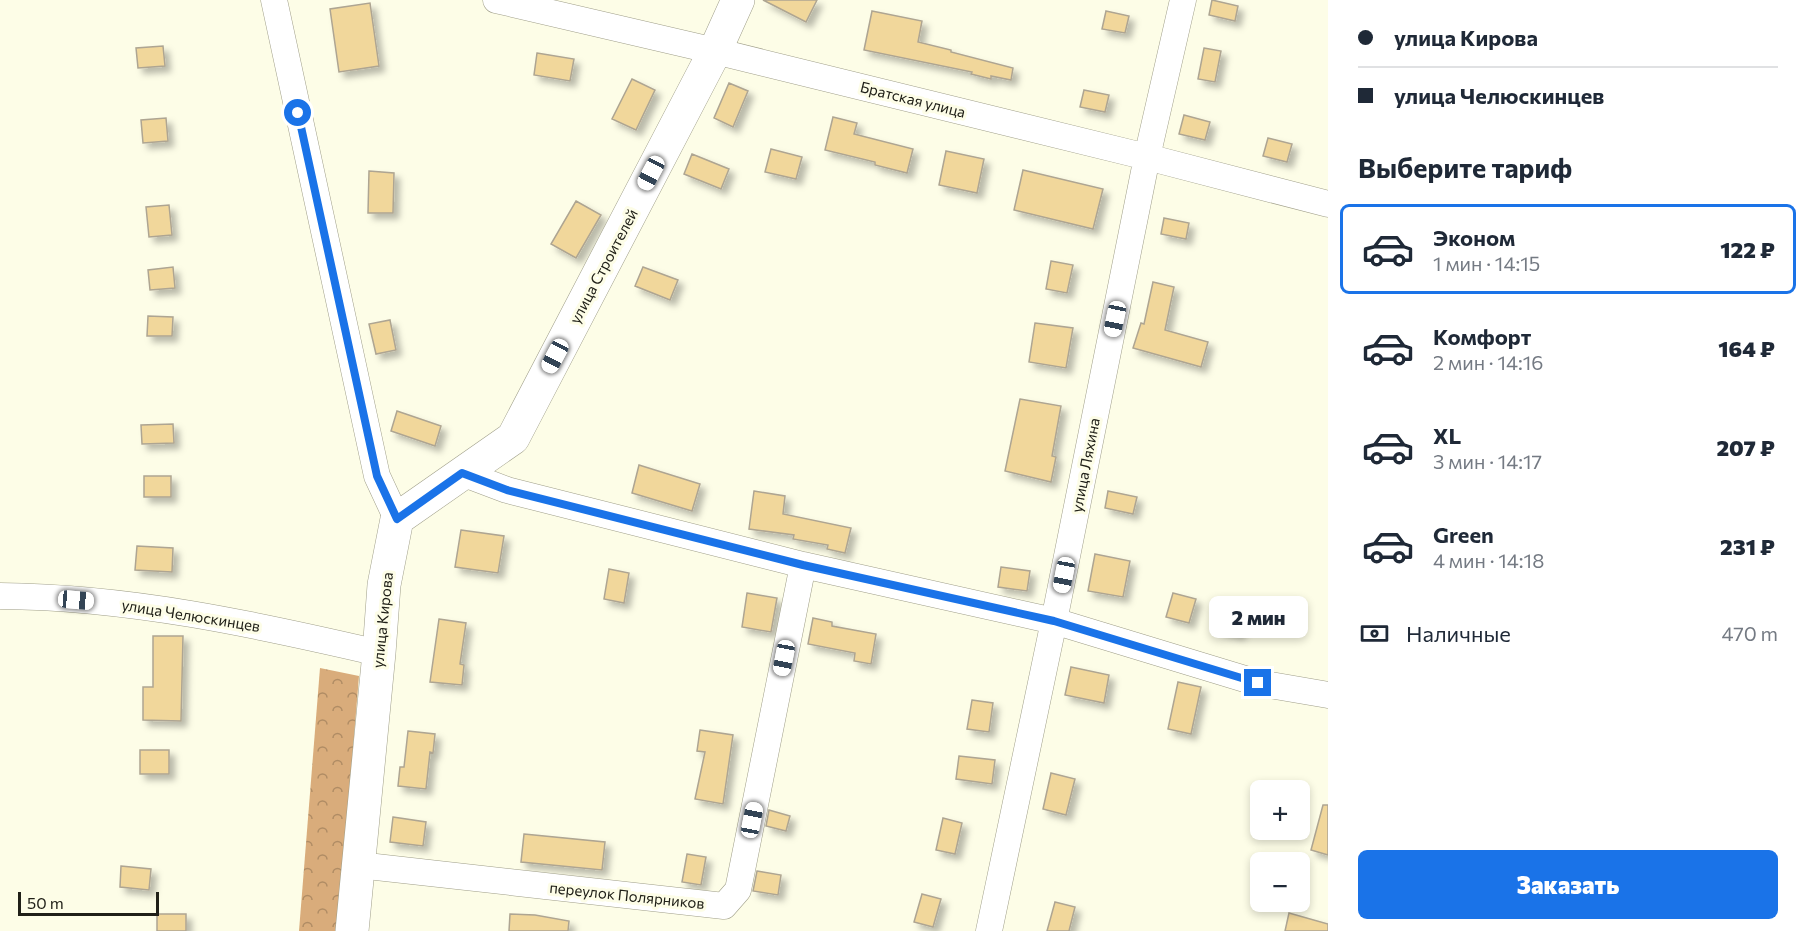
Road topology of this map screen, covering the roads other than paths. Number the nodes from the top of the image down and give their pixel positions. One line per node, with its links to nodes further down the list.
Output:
1 (274, 0): 9 (street)
2 (738, 0): 5 (main road, улица Строителей)
3 (1183, 0): 6 (street, улица Ляхина)
4 (508, 1): 5 (street, Братская улица)
5 (715, 51): 6 (street, Братская улица); 8 (main road, улица Строителей)
6 (1147, 157): 7 (street, Братская улица); 12 (street, улица Ляхина)
7 (1328, 204)
8 (462, 473): 9 (main road, улица Строителей); 10 (street)
9 (397, 519): 13 (main road, улица Кирова)
10 (803, 565): 12 (street); 15 (street, переулок Полярников)
11 (0, 596): 13 (street, улица Челюскинцев)
12 (1054, 621): 14 (street); 17 (street, улица Ляхина)
13 (379, 652): 15 (main road, улица Кирова)
14 (1328, 695)
15 (358, 866): 16 (main road, улица Кирова)
16 (352, 931)
17 (989, 931)

